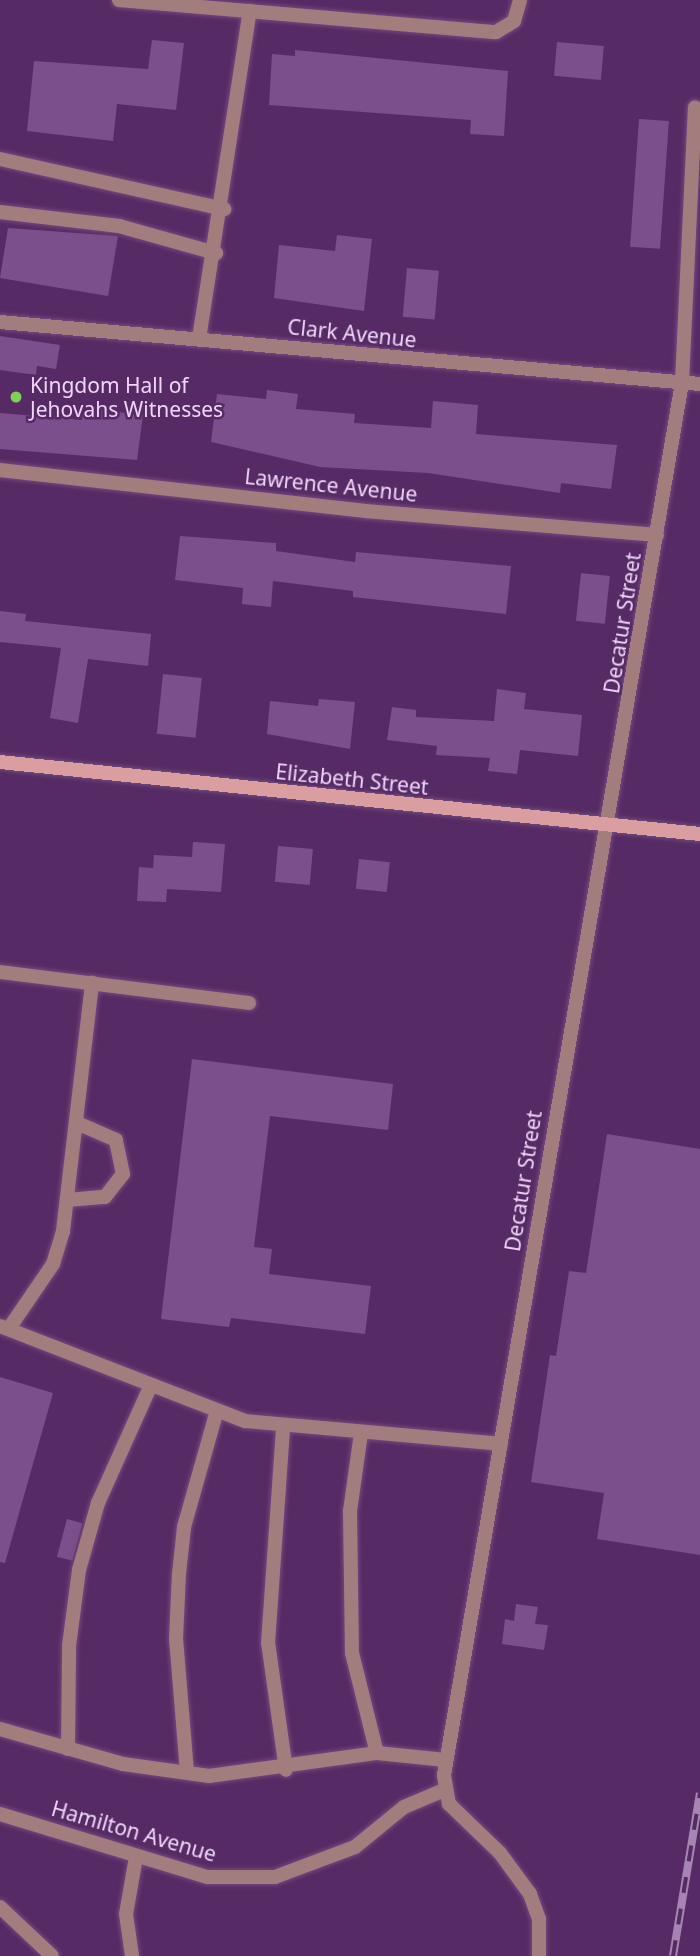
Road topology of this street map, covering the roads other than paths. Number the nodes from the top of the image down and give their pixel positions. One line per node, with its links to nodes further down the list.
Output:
1 (119, 0): 3 (street)
2 (520, 0): 3 (street)
3 (250, 11): 6 (street)
4 (695, 107): 11 (street, Decatur Street)
5 (0, 159): 6 (street)
6 (224, 209): 8 (street)
7 (0, 212): 8 (street)
8 (216, 253): 10 (street)
9 (0, 322): 10 (street, Clark Avenue)
10 (199, 339): 11 (street, Clark Avenue)
11 (682, 382): 12 (street, Clark Avenue); 14 (street, Decatur Street)
12 (700, 384)
13 (0, 470): 14 (street, Lawrence Avenue)
14 (657, 535): 16 (street, Decatur Street)
15 (0, 762): 16 (street, Elizabeth Street)
16 (610, 825): 17 (street, Elizabeth Street); 28 (street, Decatur Street)
17 (700, 834)
18 (0, 972): 19 (street)
19 (92, 983): 20 (street); 21 (street)
20 (250, 1003)
21 (77, 1123): 22 (street); 22 (street)
22 (67, 1200): 23 (street)
23 (5, 1327): 24 (street)
24 (151, 1385): 25 (street); 30 (street)
25 (216, 1414): 26 (street); 34 (street)
26 (282, 1429): 27 (street); 33 (street)
27 (361, 1433): 28 (street); 31 (street)
28 (501, 1444): 32 (street, Decatur Street)
29 (0, 1728): 30 (street)
30 (68, 1749): 34 (street)
31 (377, 1753): 32 (street); 33 (street)
32 (446, 1760): 35 (street, Decatur Street)
33 (286, 1770): 34 (street)
34 (187, 1772)
35 (444, 1790): 37 (street, Hamilton Avenue); 41 (street)
36 (0, 1814): 37 (street, Hamilton Avenue)
37 (136, 1857): 40 (street)
38 (0, 1907): 39 (street)
39 (52, 1956)
40 (132, 1956)
41 (539, 1956)

